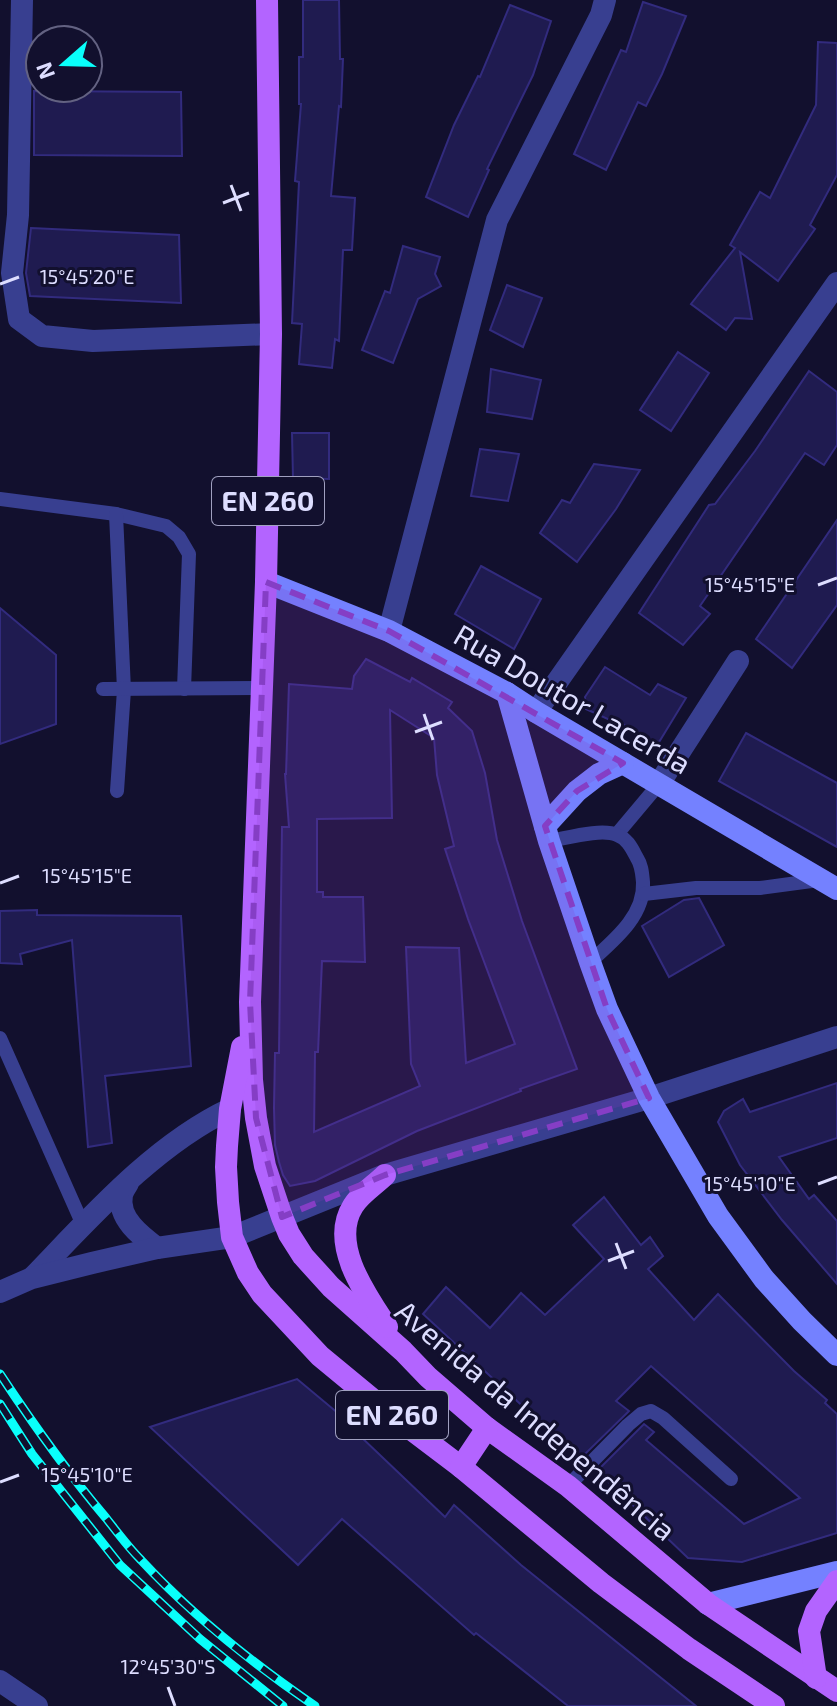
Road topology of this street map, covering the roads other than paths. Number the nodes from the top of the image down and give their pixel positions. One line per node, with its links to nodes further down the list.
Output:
1 (22, 0): 5 (street)
2 (267, 0): 5 (main road, EN 260)
3 (605, 0): 9 (street)
4 (837, 283): 16 (street)
5 (271, 334): 8 (main road, EN 260)
6 (0, 499): 7 (lane)
7 (116, 514): 13 (lane); 14 (lane)
8 (266, 582): 9 (main road, Rua Doutor Lacerda); 11 (main road, EN 260)
9 (389, 631): 15 (main road, Rua Doutor Lacerda)
10 (738, 661): 18 (street)
11 (262, 688): 13 (lane); 25 (main road, EN 260)
12 (103, 689): 14 (lane)
13 (184, 689): 14 (lane)
14 (124, 690): 19 (lane)
15 (507, 693): 16 (main road, Rua Doutor Lacerda); 20 (main road)
16 (536, 712): 17 (main road, Rua Doutor Lacerda)
17 (623, 763): 18 (main road, Rua Doutor Lacerda); 20 (main road)
18 (659, 784): 21 (lane); 22 (main road, Rua Doutor Lacerda)
19 (117, 791)
20 (547, 833): 21 (lane); 24 (main road)
21 (617, 834): 23 (lane)
22 (828, 884): 23 (lane)
23 (644, 894): 24 (lane)
24 (590, 962): 28 (main road)
25 (250, 1002): 29 (main road, EN 260); 32 (main road, Avenida da Independência / EN 260)
26 (837, 1037): 28 (street)
27 (0, 1038): 33 (lane)
28 (649, 1098): 30 (street); 39 (main road)
29 (230, 1109): 31 (street); 34 (main road, EN 260)
30 (385, 1175): 32 (street); 38 (main road)
31 (128, 1183): 33 (street); 35 (street)
32 (282, 1217): 34 (street); 38 (main road, Avenida da Independência / EN 260)
33 (83, 1225): 36 (street)
34 (232, 1237): 35 (street); 41 (main road, EN 260)
35 (157, 1248): 36 (street)
36 (32, 1278): 37 (street)
37 (0, 1292)
38 (403, 1351): 40 (main road, Avenida da Independência / EN 260)
39 (837, 1355)
40 (487, 1428): 41 (main road); 43 (main road, Avenida da Independência / EN 260)
41 (461, 1467): 51 (main road, EN 260)
42 (731, 1479): 43 (lane)
43 (568, 1486): 46 (main road, Avenida da Independência / EN 260)
44 (837, 1572): 46 (main road)
45 (837, 1581): 47 (main road)
46 (708, 1604): 47 (main road, Avenida da Independência / EN 260)
47 (816, 1678): 49 (main road, Avenida da Independência / EN 260)
48 (0, 1681): 50 (street)
49 (837, 1691)
50 (37, 1706)
51 (774, 1706)

